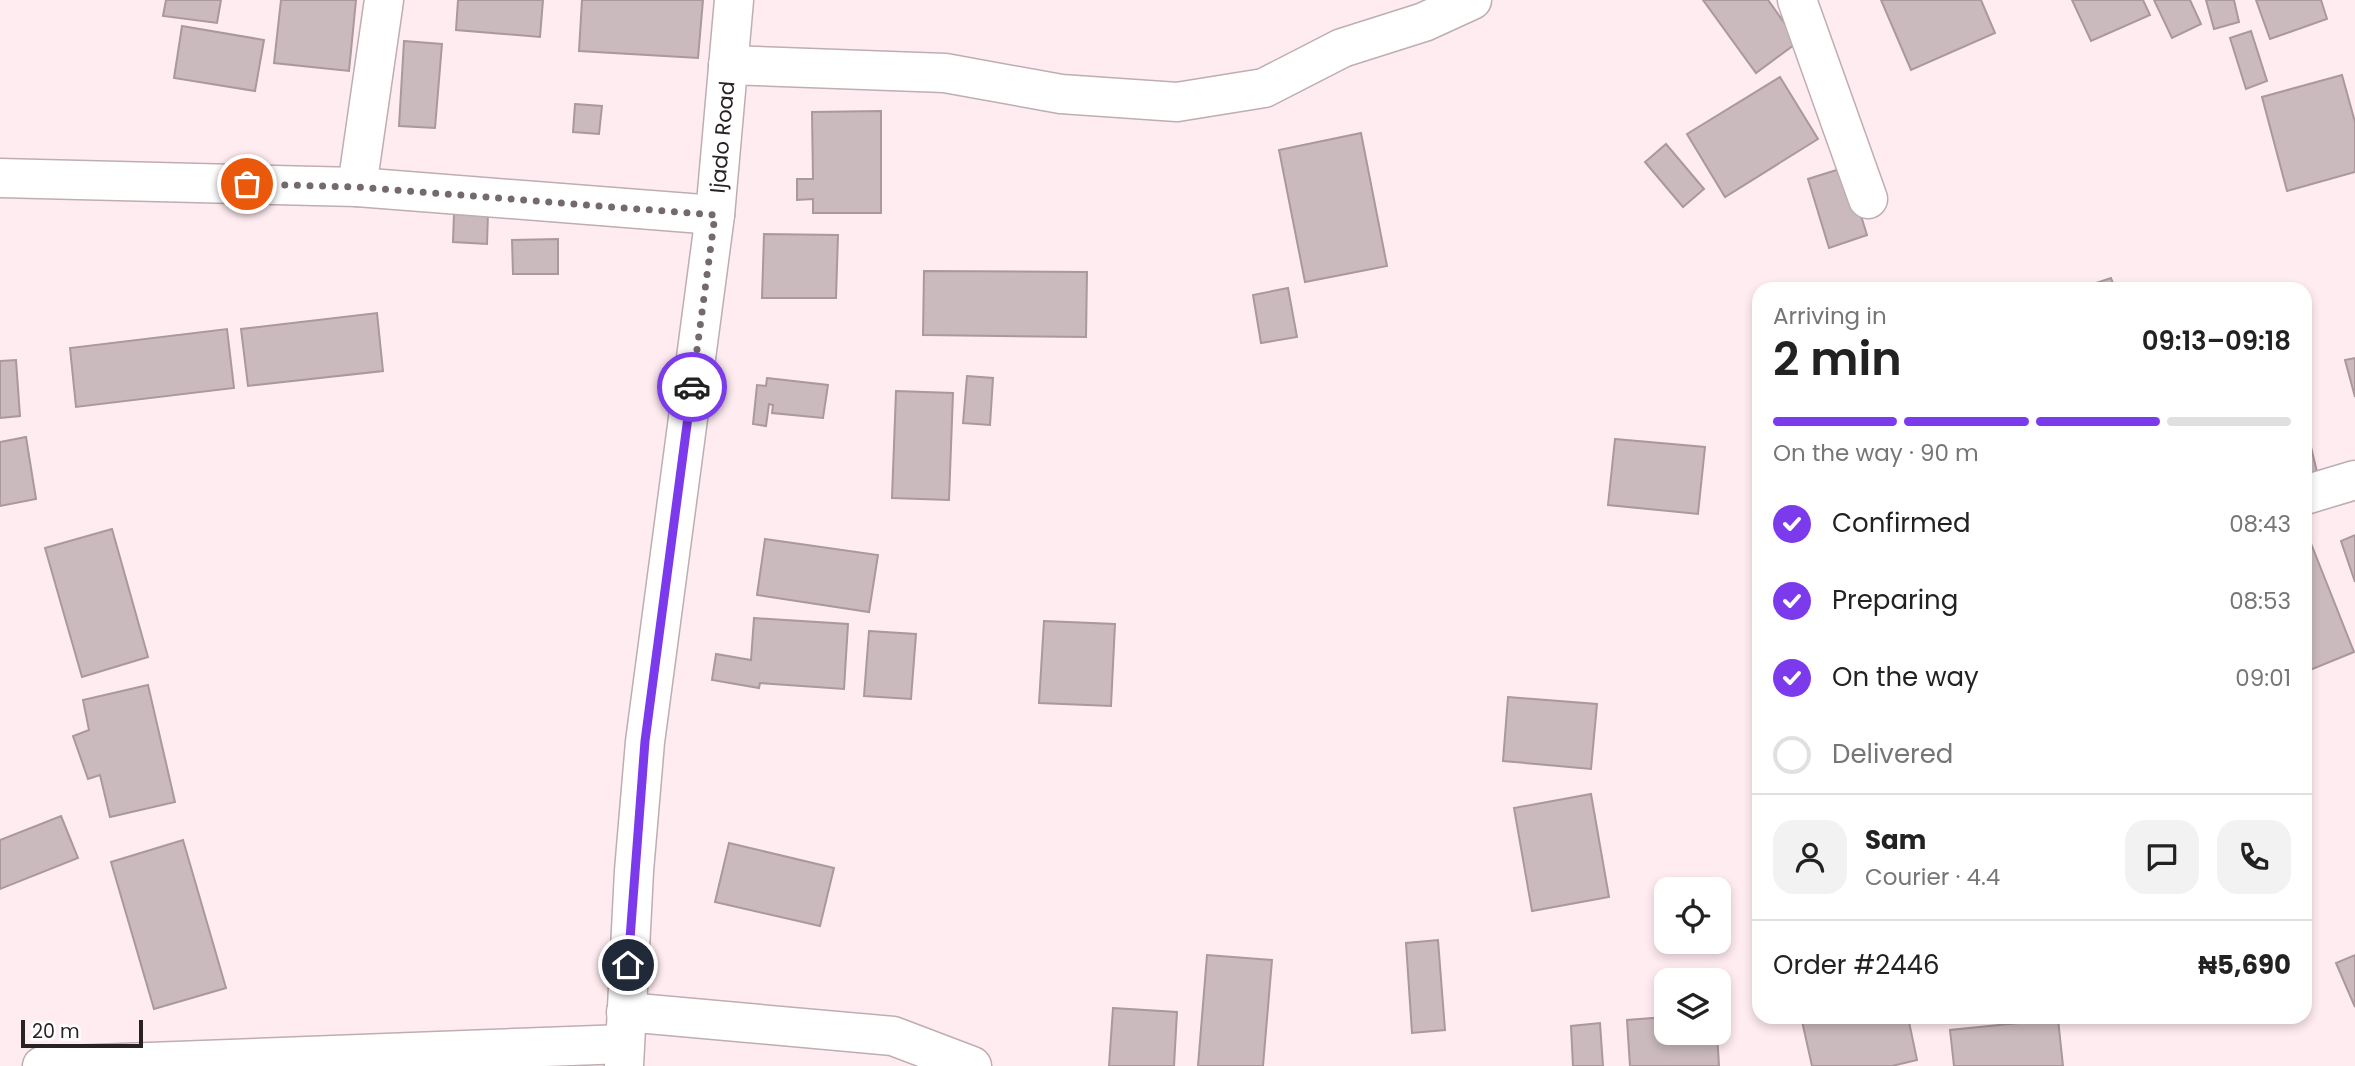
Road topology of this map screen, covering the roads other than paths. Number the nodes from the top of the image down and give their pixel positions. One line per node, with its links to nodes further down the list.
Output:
1 (384, 0): 7 (street)
2 (734, 0): 5 (street, Ijado Road)
3 (1472, 0): 5 (street)
4 (1797, 0): 8 (street)
5 (728, 65): 9 (street, Ijado Road)
6 (0, 178): 7 (street)
7 (357, 187): 9 (street)
8 (1868, 199)
9 (715, 215): 12 (street, Ijado Road)
10 (2355, 480): 11 (street)
11 (2312, 493)
12 (624, 1041): 13 (street); 14 (street)
13 (42, 1066)
14 (972, 1066)

